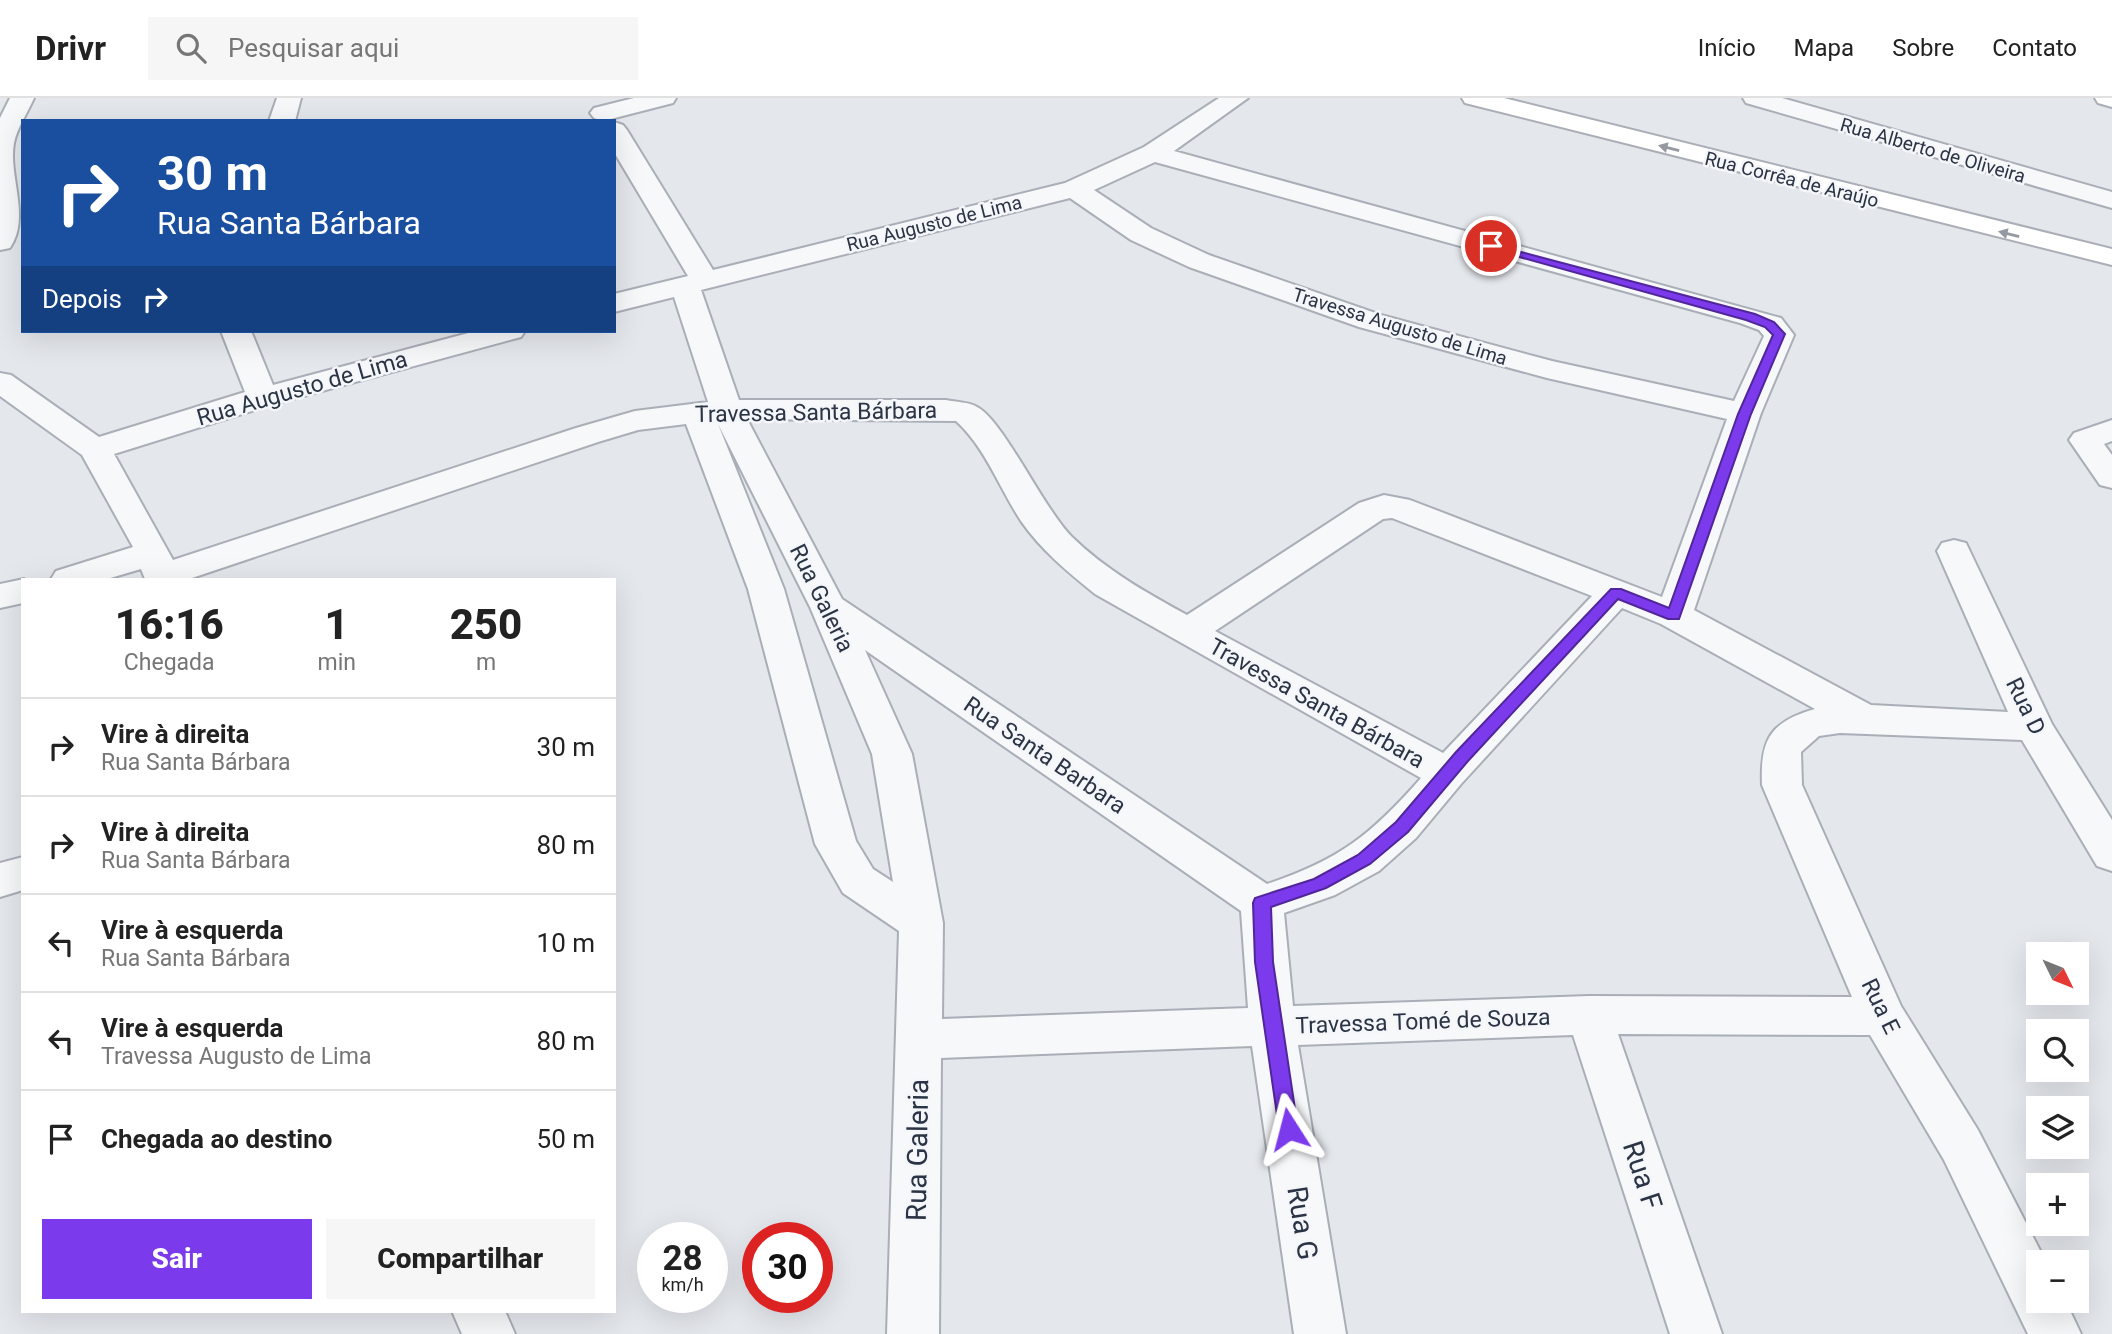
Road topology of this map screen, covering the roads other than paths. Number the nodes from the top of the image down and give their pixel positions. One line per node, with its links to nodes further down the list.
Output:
1 (22, 98): 12 (street)
2 (289, 98): 10 (street)
3 (664, 98): 9 (street)
4 (1236, 98): 13 (street, Rua Augusto de Lima)
5 (1474, 98): 17 (street, Rua Corrêa de Araújo, one-way to 5)
6 (1755, 98): 15 (street, Rua Alberto de Oliveira)
7 (2107, 98): 8 (street)
8 (2112, 100)
9 (604, 115)
10 (283, 119)
11 (616, 137): 18 (street, Rua Galeria)
12 (0, 145): 16 (street)
13 (1153, 153): 14 (street, Rua Augusto de Lima); 25 (street)
14 (1074, 189): 18 (street, Rua Augusto de Lima); 25 (street, Travessa Augusto de Lima)
15 (2112, 200)
16 (0, 242)
17 (2112, 257)
18 (695, 282): 19 (street, Rua Augusto de Lima); 24 (street, Rua Galeria)
19 (616, 302)
20 (237, 333): 23 (street)
21 (503, 333): 23 (street, Rua Augusto de Lima)
22 (0, 382): 27 (street)
23 (263, 397): 27 (street, Rua Augusto de Lima)
24 (712, 411): 30 (street, Travessa Santa Bárbara); 35 (street, Rua Galeria); 37 (street, Travessa Santa Bárbara); 45 (street, Rua Galeria)
25 (1745, 414): 36 (street)
26 (2099, 437): 28 (street)
27 (95, 449): 30 (street)
28 (2112, 478)
29 (1954, 551): 39 (street, Rua D)
30 (159, 569): 31 (street)
31 (78, 578)
32 (21, 592): 34 (street)
33 (1616, 593): 36 (street); 37 (street, Travessa Santa Bárbara); 40 (street)
34 (0, 596)
35 (828, 607): 44 (street, Rua Santa Barbara); 45 (street, Rua Galeria)
36 (1674, 615): 38 (street)
37 (1187, 632): 40 (street, Travessa Santa Bárbara)
38 (1864, 719): 39 (street, Rua E); 47 (street, Rua E)
39 (2034, 727): 41 (street, Rua D)
40 (1447, 774): 44 (street)
41 (2112, 855)
42 (21, 874): 43 (street)
43 (0, 880)
44 (1262, 903): 48 (street, Rua G)
45 (921, 923): 49 (street, Rua Galeria)
46 (1590, 1016): 47 (street, Travessa Tomé de Souza); 48 (street, Travessa Tomé de Souza); 54 (street, Rua F)
47 (1883, 1016): 55 (street, Rua E)
48 (1273, 1026): 49 (street, Travessa Tomé de Souza); 53 (street, Rua G)
49 (920, 1039): 52 (street, Rua Galeria)
50 (479, 1313): 51 (street)
51 (489, 1334)
52 (913, 1334)
53 (1320, 1334)
54 (1696, 1334)
55 (2055, 1334)

